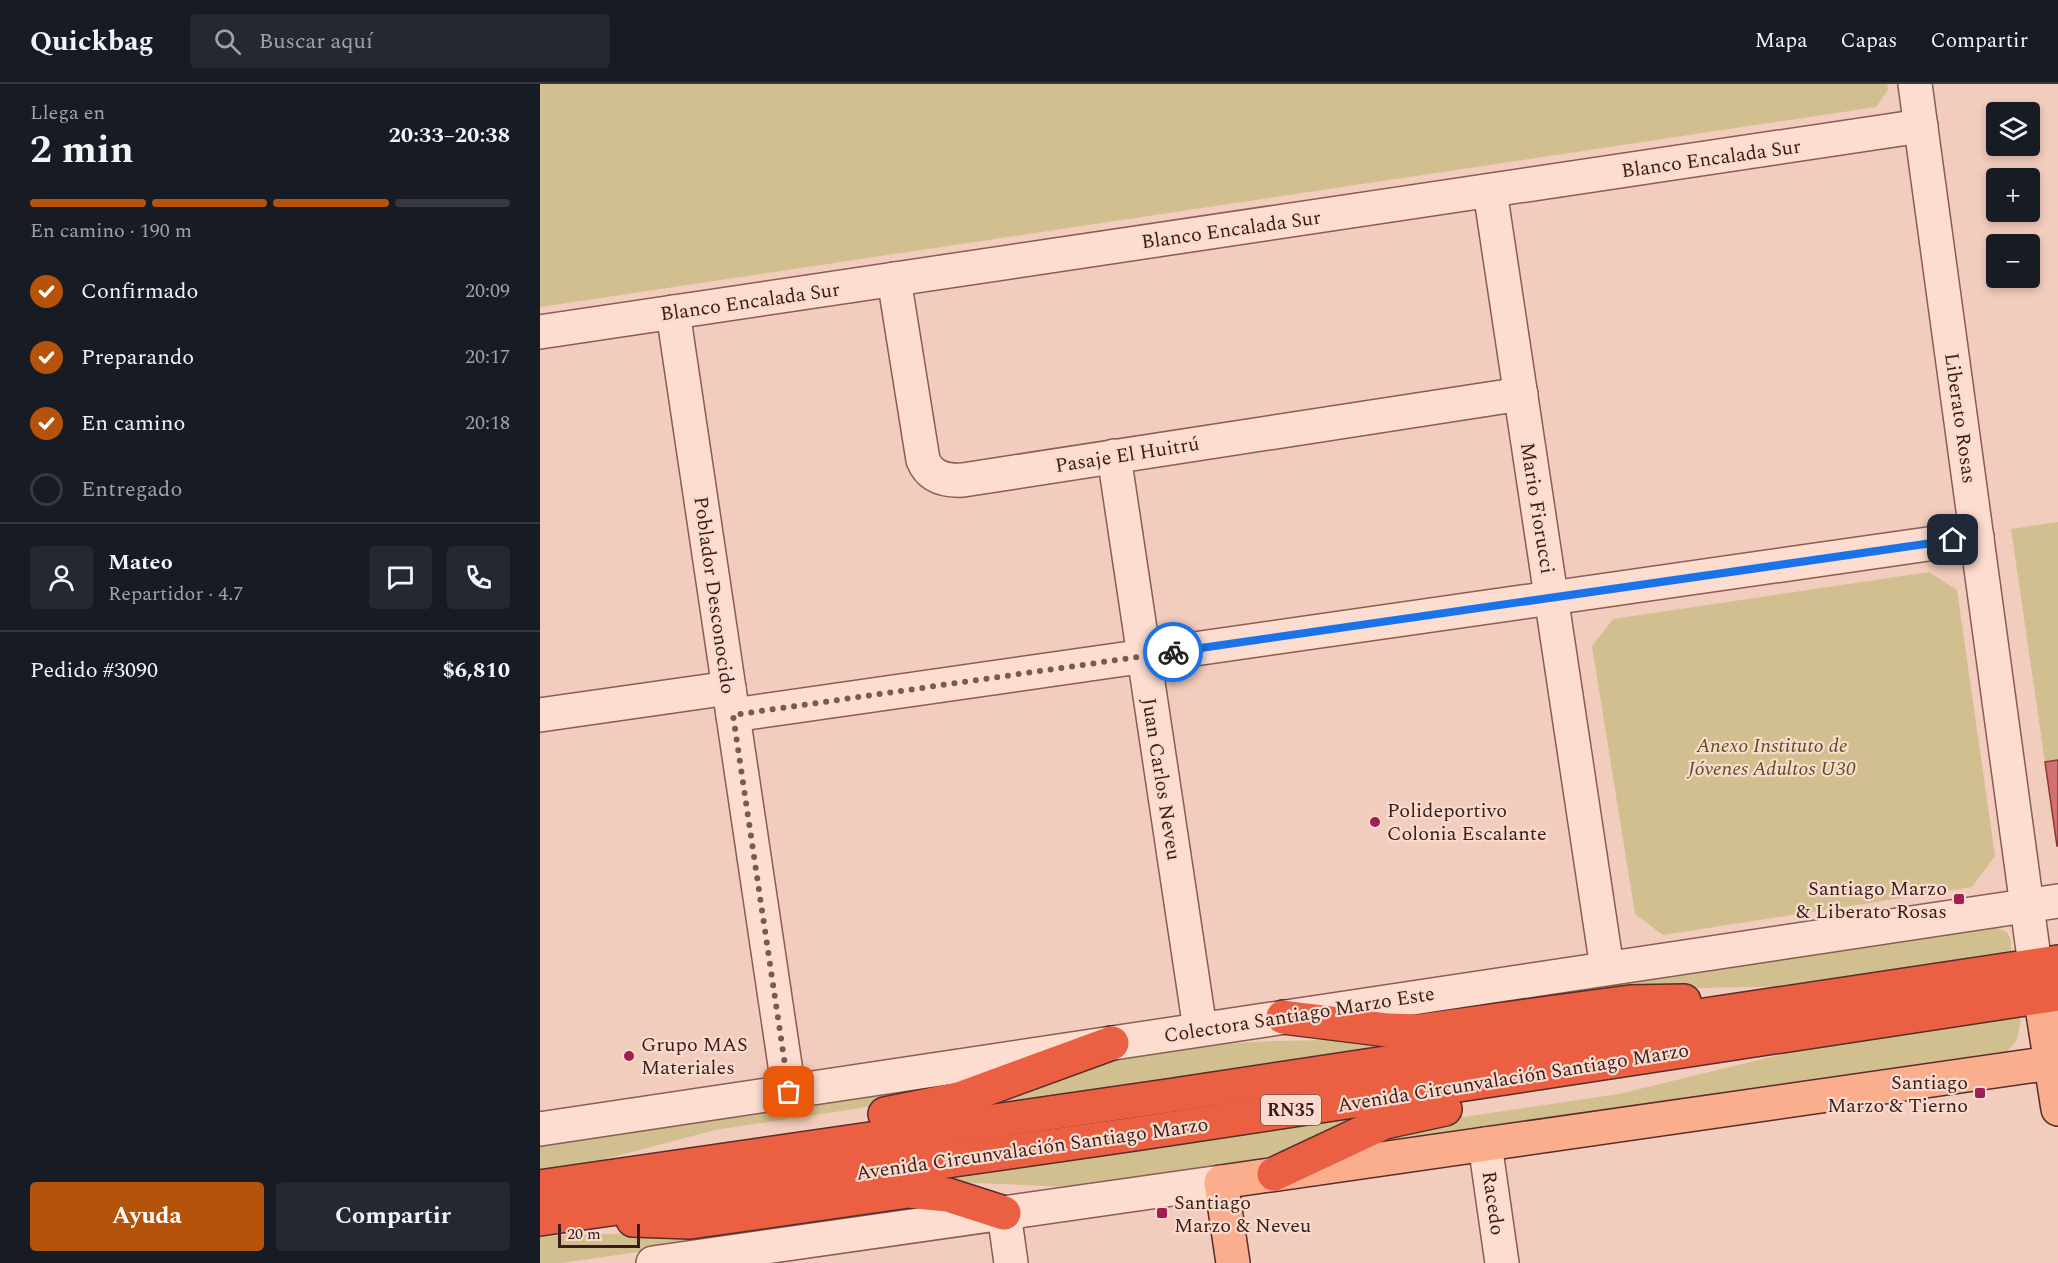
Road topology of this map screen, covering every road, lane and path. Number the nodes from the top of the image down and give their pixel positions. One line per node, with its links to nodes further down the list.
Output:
1 (1915, 84): 2 (street, Liberato Rosas)
2 (1921, 126): 3 (street, Blanco Encalada Sur); 9 (street, Liberato Rosas)
3 (1490, 191): 4 (street, Blanco Encalada Sur); 7 (street, Mario Fiorucci)
4 (894, 279): 5 (street, Blanco Encalada Sur); 8 (street, Pasaje El Huitrú)
5 (674, 312): 6 (street, Blanco Encalada Sur); 12 (street, Poblador Desconocido)
6 (540, 332)
7 (1521, 394): 8 (street, Pasaje El Huitrú); 10 (street, Mario Fiorucci)
8 (1114, 456): 11 (street, Juan Carlos Neveu)
9 (1977, 537): 10 (street); 14 (street, Liberato Rosas)
10 (1551, 598): 11 (street); 15 (street, Mario Fiorucci)
11 (1144, 656): 12 (street); 19 (street, Juan Carlos Neveu)
12 (731, 701): 13 (street); 23 (street, Poblador Desconocido)
13 (540, 714)
14 (2043, 903): 15 (street, Colectora Santiago Marzo Este); 16 (street, Liberato Rosas)
15 (1607, 968): 18 (street, Colectora Santiago Marzo Este)
16 (2048, 979): 17 (highway, Avenida Circunvalación Santiago Marzo / RN35); 20 (highway, Avenida Circunvalación Santiago Marzo / RN35); 22 (main road)
17 (1812, 999): 18 (highway); 28 (highway, Avenida Circunvalación Santiago Marzo / RN35)
18 (1283, 1017): 19 (street, Colectora Santiago Marzo Este)
19 (1200, 1029): 21 (street, Colectora Santiago Marzo Este)
20 (1797, 1033): 27 (highway); 32 (highway, Avenida Circunvalación Santiago Marzo / RN35)
21 (1112, 1043): 23 (street, Colectora Santiago Marzo Este); 28 (highway)
22 (2054, 1062): 24 (main road); 26 (main road)
23 (789, 1092): 25 (street, Colectora Santiago Marzo Este)
24 (2058, 1109)
25 (540, 1129)
26 (1485, 1144): 27 (main road); 37 (street, Racedo)
27 (1274, 1174): 29 (main road)
28 (617, 1175): 30 (highway, Avenida Circunvalación Santiago Marzo / RN35)
29 (1221, 1182): 31 (street); 36 (main road)
30 (540, 1186)
31 (1004, 1213): 32 (highway); 33 (street); 35 (street)
32 (554, 1217)
33 (795, 1253): 34 (street)
34 (653, 1263)
35 (1011, 1263)
36 (1233, 1263)
37 (1502, 1263)

